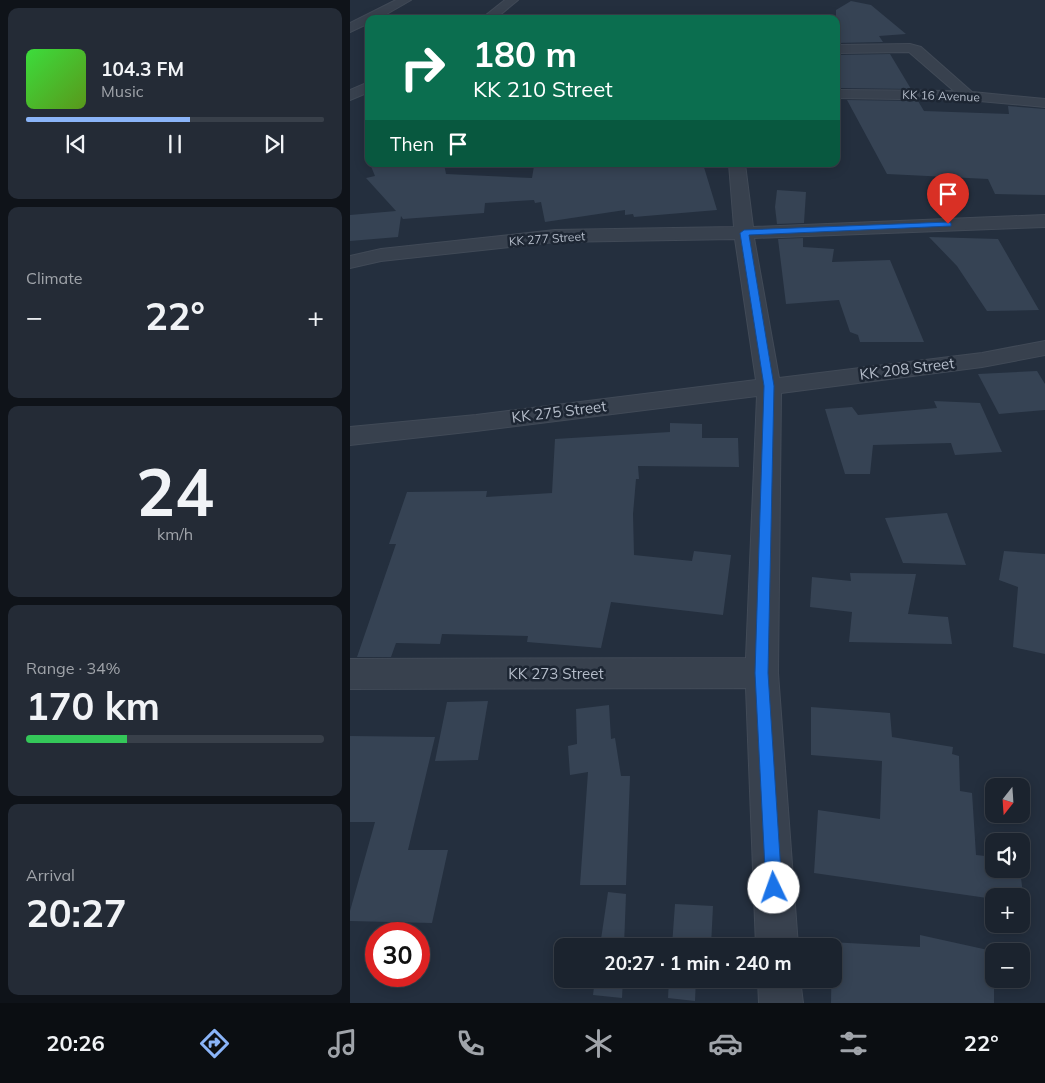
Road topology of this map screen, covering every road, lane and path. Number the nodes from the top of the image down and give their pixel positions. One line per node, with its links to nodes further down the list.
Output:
1 (405, 0): 3 (street)
2 (512, 0): 4 (street)
3 (376, 15)
4 (492, 15)
5 (365, 20): 6 (street)
6 (350, 28)
7 (350, 34): 8 (street)
8 (365, 34)
9 (840, 49): 13 (street)
10 (365, 88): 12 (street)
11 (840, 94): 13 (street, KK 16 Avenue)
12 (350, 96)
13 (968, 96): 14 (street, KK 16 Avenue)
14 (1045, 104)
15 (737, 167): 17 (street)
16 (1045, 221): 17 (street, KK 277 Street)
17 (744, 233): 18 (street, KK 277 Street); 20 (street)
18 (350, 262)
19 (1045, 348): 20 (street, KK 208 Street)
20 (769, 386): 21 (street, KK 275 Street); 22 (street)
21 (350, 436)
22 (762, 673): 23 (street, KK 273 Street); 24 (street)
23 (350, 674)
24 (777, 938)
25 (779, 988): 26 (street)
26 (780, 1003)

